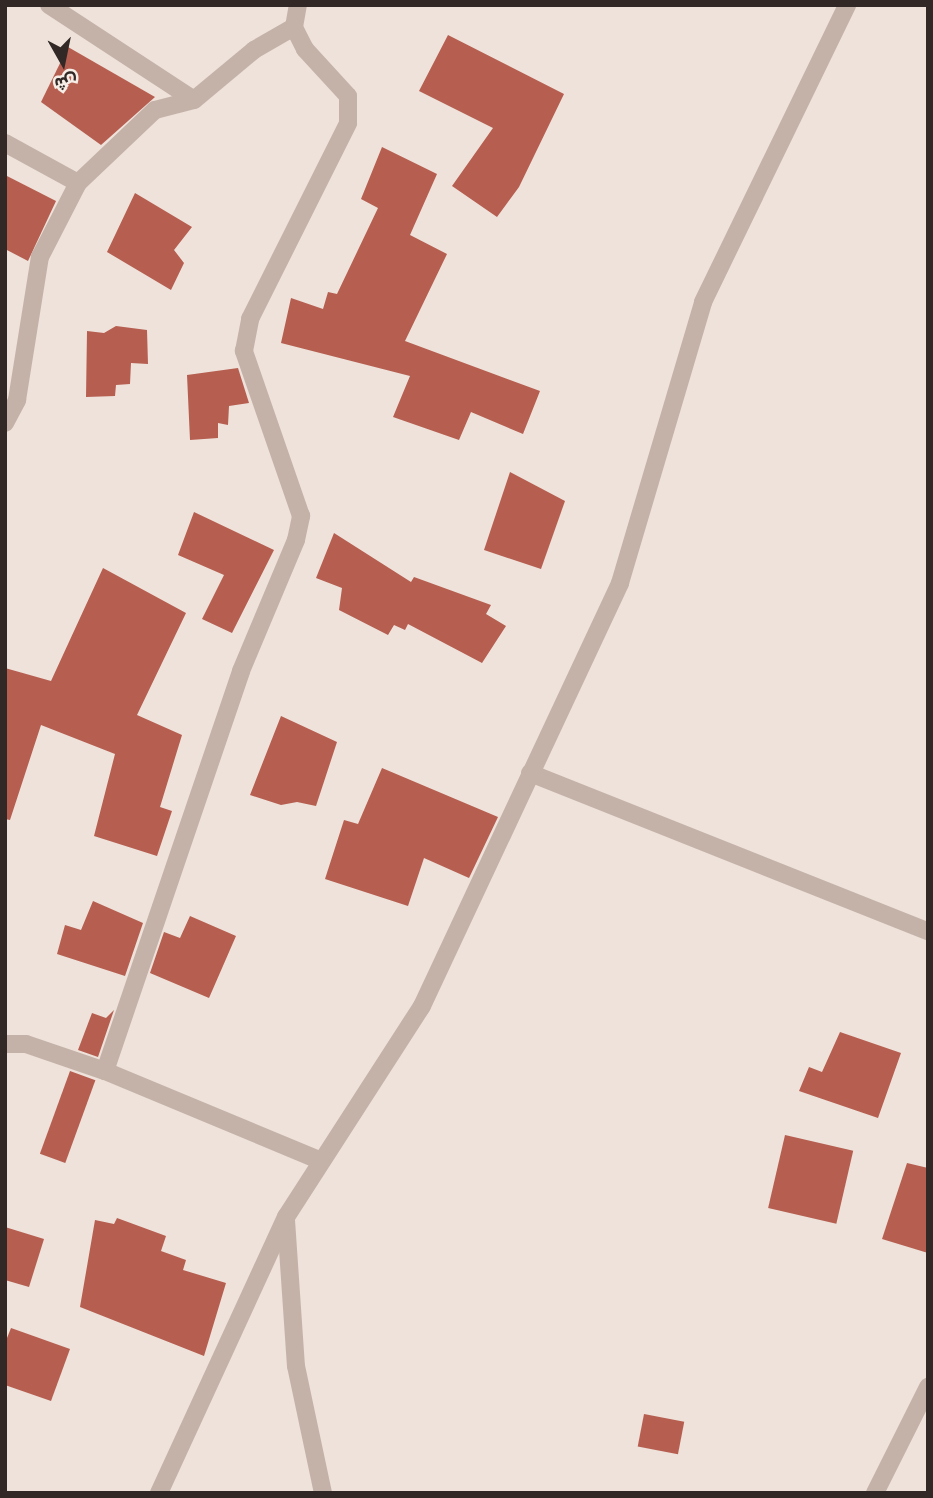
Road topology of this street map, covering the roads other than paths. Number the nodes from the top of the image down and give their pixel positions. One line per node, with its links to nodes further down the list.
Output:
1 (49, 5): 5 (street)
2 (298, 5): 4 (street)
3 (847, 5): 10 (street)
4 (293, 27): 5 (street); 13 (street)
5 (194, 100): 7 (street)
6 (5, 143): 7 (street)
7 (78, 183): 8 (street)
8 (11, 397): 9 (street)
9 (5, 423)
10 (530, 774): 11 (street); 14 (street)
11 (928, 931)
12 (5, 1044): 13 (street)
13 (105, 1071): 14 (street)
14 (321, 1161): 15 (street)
15 (286, 1217): 17 (street); 18 (street)
16 (928, 1387): 19 (street)
17 (159, 1493)
18 (323, 1493)
19 (875, 1493)

